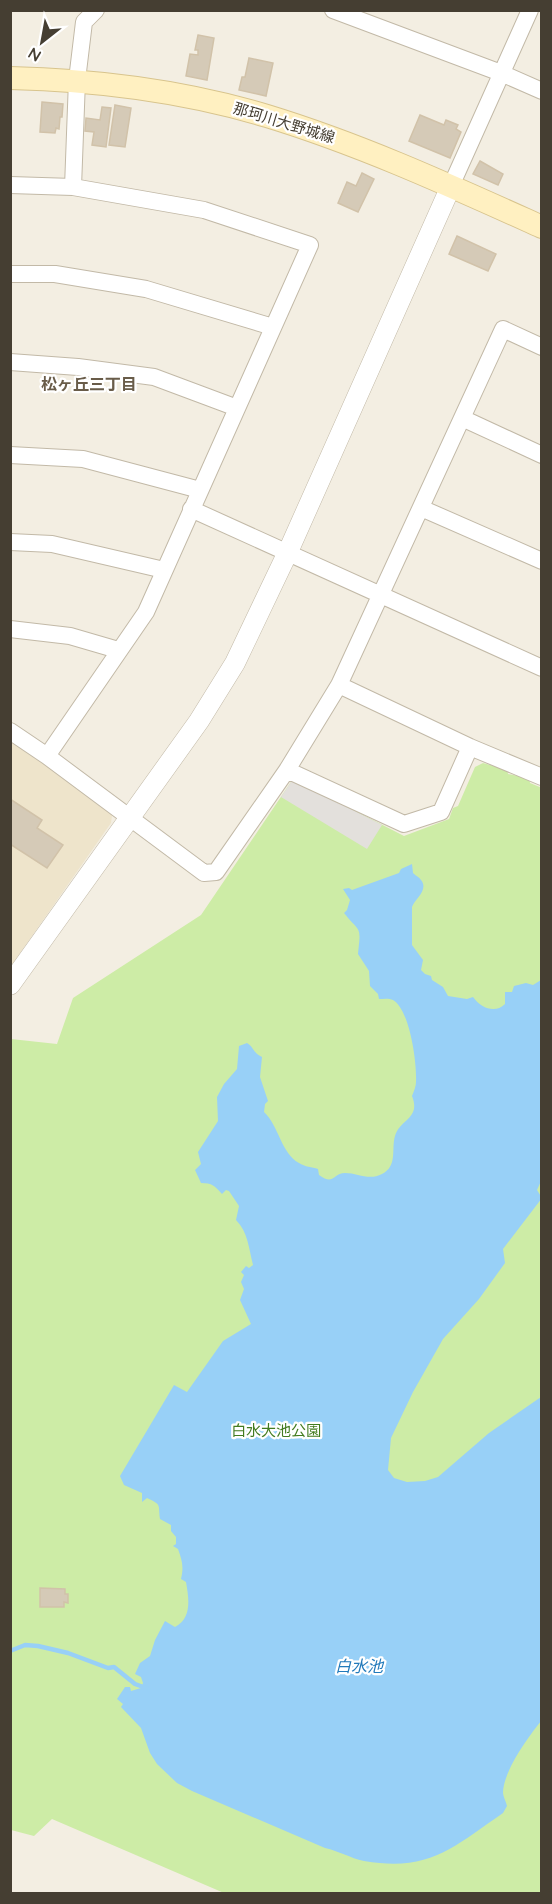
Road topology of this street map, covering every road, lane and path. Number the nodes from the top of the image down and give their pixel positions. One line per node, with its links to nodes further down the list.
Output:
1 (96, 10): 6 (street)
2 (333, 10): 4 (street)
3 (530, 10): 4 (street)
4 (501, 73): 7 (street); 9 (street)
5 (10, 78): 6 (main road, 那珂川大野城線)
6 (77, 80): 9 (main road, 那珂川大野城線); 10 (street)
7 (542, 91)
8 (10, 185): 10 (street)
9 (451, 186): 11 (main road, 那珂川大野城線); 24 (street)
10 (72, 187): 13 (street)
11 (542, 227)
12 (10, 274): 13 (street)
13 (273, 327): 16 (street)
14 (542, 347): 17 (street)
15 (10, 362): 16 (street)
16 (237, 408): 20 (street)
17 (462, 418): 19 (street); 21 (street)
18 (10, 455): 20 (street)
19 (542, 455)
20 (200, 490): 22 (street)
21 (421, 508): 25 (street); 27 (street)
22 (191, 509): 24 (street); 26 (street)
23 (10, 542): 26 (street)
24 (287, 554): 27 (street); 37 (street)
25 (542, 561)
26 (164, 570): 29 (street)
27 (380, 596): 30 (street); 31 (street)
28 (10, 629): 29 (street)
29 (118, 650): 34 (street)
30 (542, 668)
31 (339, 685): 33 (street); 35 (street)
32 (10, 731): 34 (street)
33 (470, 747): 35 (street); 36 (street)
34 (47, 756): 37 (street)
35 (287, 770): 37 (street)
36 (542, 777)
37 (129, 818): 38 (street)
38 (10, 985)

